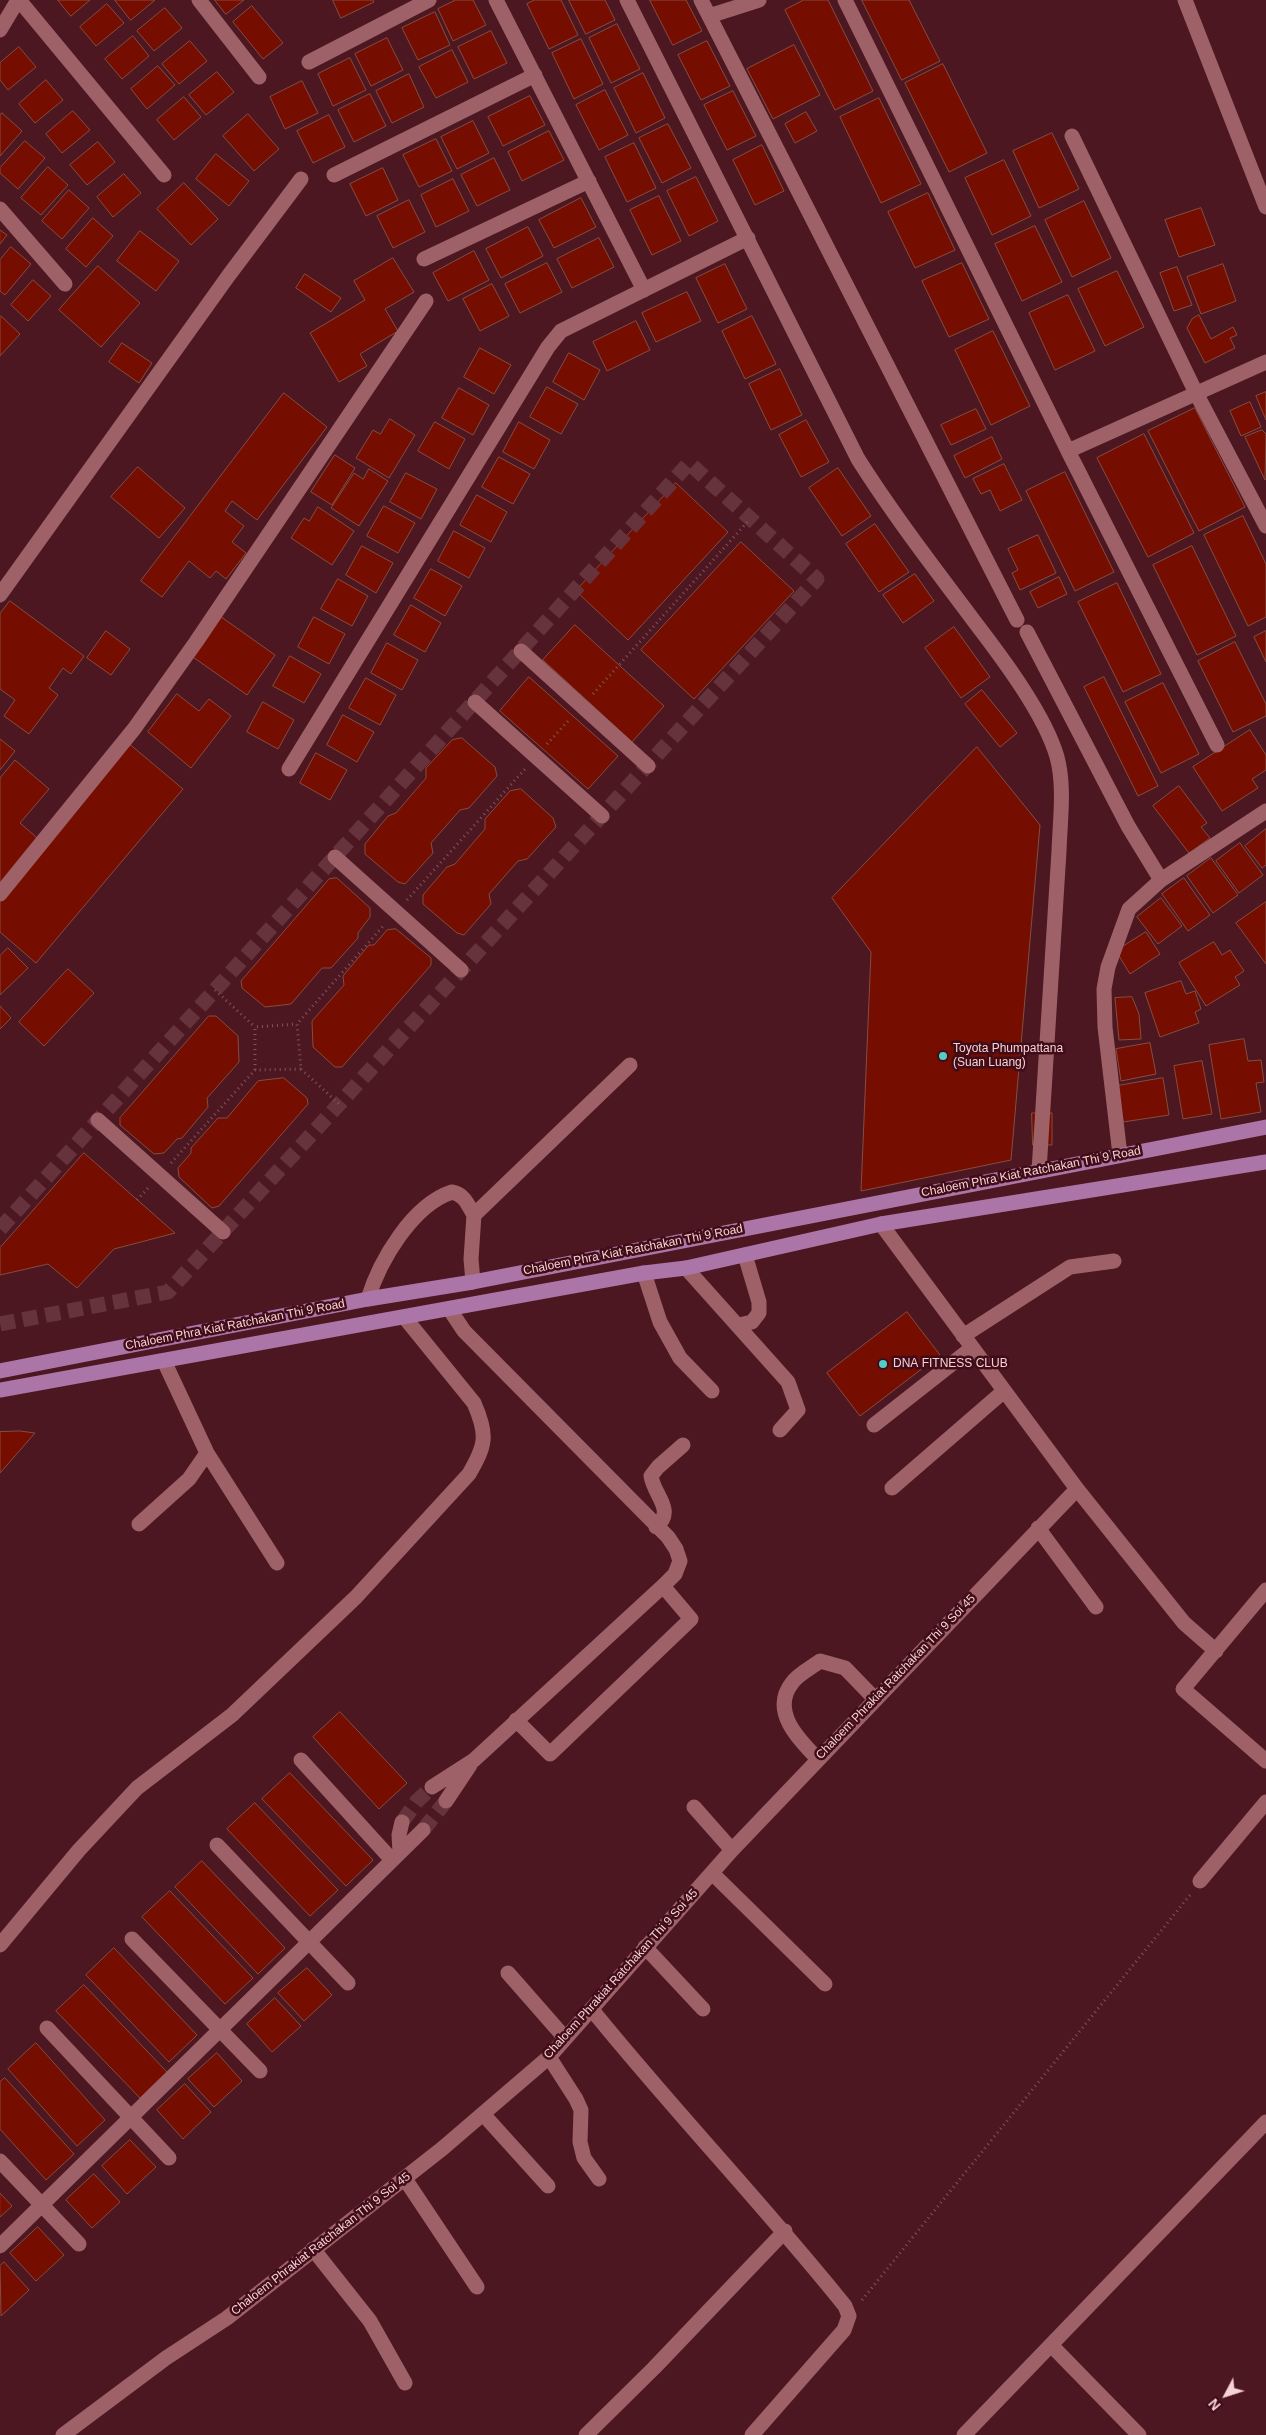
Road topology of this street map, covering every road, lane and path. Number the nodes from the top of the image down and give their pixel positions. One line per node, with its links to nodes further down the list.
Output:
1 (18, 0): 11 (street); 16 (street)
2 (199, 0): 14 (street)
3 (428, 0): 12 (street)
4 (496, 0): 13 (street)
5 (627, 0): 22 (street)
6 (701, 0): 10 (street)
7 (758, 0): 10 (street)
8 (845, 0): 29 (street)
9 (1186, 0): 20 (street)
10 (710, 16): 33 (street)
11 (0, 30)
12 (309, 62)
13 (535, 75): 17 (street); 19 (street)
14 (259, 77)
15 (1072, 136): 28 (street)
16 (164, 175)
17 (334, 175)
18 (301, 179): 32 (street)
19 (589, 181): 23 (street); 25 (street)
20 (1266, 207)
21 (0, 209): 24 (street)
22 (748, 238): 25 (street); 60 (street)
23 (424, 259)
24 (65, 284)
25 (644, 290): 41 (street)
26 (426, 302): 46 (street)
27 (1266, 362): 28 (street)
28 (1196, 393): 29 (street); 31 (street)
29 (1068, 451): 38 (street)
30 (750, 519): 37 (path)
31 (1266, 526)
32 (0, 595)
33 (1017, 620)
34 (1027, 632): 45 (street)
35 (521, 651): 37 (street)
36 (475, 702): 39 (street)
37 (581, 706): 39 (path); 40 (street)
38 (1217, 745)
39 (536, 756): 43 (street); 47 (path)
40 (648, 766)
41 (289, 769)
42 (1266, 811): 45 (street)
43 (602, 816)
44 (335, 857): 47 (street)
45 (1161, 880): 58 (street)
46 (0, 894)
47 (396, 911): 48 (street); 50 (path)
48 (461, 970)
49 (215, 990): 51 (path)
50 (297, 1024): 51 (path); 53 (path)
51 (255, 1027): 54 (path)
52 (630, 1065): 63 (street)
53 (301, 1069): 54 (path); 55 (path)
54 (255, 1070): 61 (path)
55 (339, 1104)
56 (98, 1120): 61 (street)
57 (1266, 1127): 58 (main road, Chaloem Phra Kiat Ratchakan Thi 9 Road)
58 (1120, 1155): 60 (main road, Chaloem Phra Kiat Ratchakan Thi 9 Road)
59 (1266, 1162): 64 (main road, Chaloem Phra Kiat Ratchakan Thi 9 Road)
60 (1039, 1171): 70 (main road, Chaloem Phra Kiat Ratchakan Thi 9 Road)
61 (160, 1175): 62 (path); 65 (street)
62 (137, 1200)
63 (474, 1215): 70 (street); 71 (street)
64 (881, 1224): 66 (main road, Chaloem Phra Kiat Ratchakan Thi 9 Road); 75 (street)
65 (223, 1232)
66 (745, 1255): 68 (main road, Chaloem Phra Kiat Ratchakan Thi 9 Road); 74 (street)
67 (1114, 1261): 75 (street)
68 (686, 1268): 69 (main road, Chaloem Phra Kiat Ratchakan Thi 9 Road); 74 (street)
69 (644, 1273): 72 (main road, Chaloem Phra Kiat Ratchakan Thi 9 Road); 79 (street)
70 (473, 1282): 71 (main road, Chaloem Phra Kiat Ratchakan Thi 9 Road)
71 (368, 1299): 77 (main road, Chaloem Phra Kiat Ratchakan Thi 9 Road)
72 (450, 1310): 73 (main road, Chaloem Phra Kiat Ratchakan Thi 9 Road); 88 (street)
73 (405, 1318): 76 (main road, Chaloem Phra Kiat Ratchakan Thi 9 Road); 114 (street)
74 (739, 1325): 82 (street)
75 (967, 1342): 80 (street); 81 (street)
76 (164, 1361): 78 (main road, Chaloem Phra Kiat Ratchakan Thi 9 Road); 84 (street)
77 (0, 1371)
78 (0, 1390)
79 (712, 1391)
80 (1004, 1391): 85 (street); 86 (street)
81 (874, 1425)
82 (780, 1430)
83 (683, 1445): 88 (street)
84 (207, 1453): 87 (street); 90 (street)
85 (892, 1488)
86 (1077, 1489): 89 (street, Chaloem Phrakiat Ratchakan Thi 9 Soi 45); 94 (street)
87 (138, 1524)
88 (656, 1527): 91 (street)
89 (1038, 1528): 93 (street); 95 (street, Chaloem Phrakiat Ratchakan Thi 9 Soi 45)
90 (277, 1563)
91 (663, 1586): 96 (street); 96 (street)
92 (1266, 1590): 94 (street)
93 (1096, 1607)
94 (1216, 1651): 100 (street)
95 (875, 1699): 97 (street, Chaloem Phrakiat Ratchakan Thi 9 Soi 45); 97 (street)
96 (516, 1720): 99 (street)
97 (818, 1759): 108 (street, Chaloem Phrakiat Ratchakan Thi 9 Soi 45)
98 (301, 1760): 109 (street)
99 (474, 1760): 101 (street); 102 (street)
100 (1266, 1761)
101 (432, 1786)
102 (446, 1801)
103 (1266, 1802): 111 (street)
104 (694, 1807): 108 (street)
105 (402, 1822): 109 (street)
106 (423, 1830): 109 (street)
107 (217, 1845): 113 (street)
108 (732, 1850): 110 (street, Chaloem Phrakiat Ratchakan Thi 9 Soi 45)
109 (396, 1856): 113 (street)
110 (712, 1873): 115 (street, Chaloem Phrakiat Ratchakan Thi 9 Soi 45); 118 (street)
111 (1200, 1882): 140 (path)
112 (132, 1939): 122 (street)
113 (309, 1941): 117 (street); 122 (street)
114 (0, 1944)
115 (645, 1947): 119 (street); 120 (street, Chaloem Phrakiat Ratchakan Thi 9 Soi 45)
116 (508, 1973): 123 (street)
117 (348, 1983)
118 (824, 1984)
119 (703, 2009)
120 (592, 2011): 123 (street, Chaloem Phrakiat Ratchakan Thi 9 Soi 45); 135 (street)
121 (47, 2028): 127 (street)
122 (219, 2030): 125 (street); 127 (street)
123 (565, 2038): 124 (street, Chaloem Phrakiat Ratchakan Thi 9 Soi 45)
124 (549, 2057): 126 (street, Chaloem Phrakiat Ratchakan Thi 9 Soi 45); 132 (street)
125 (260, 2071)
126 (483, 2114): 131 (street, Chaloem Phrakiat Ratchakan Thi 9 Soi 45); 133 (street)
127 (132, 2116): 129 (street); 134 (street)
128 (1266, 2123): 141 (street)
129 (169, 2158)
130 (0, 2162): 134 (street)
131 (405, 2179): 138 (street, Chaloem Phrakiat Ratchakan Thi 9 Soi 45); 139 (street)
132 (599, 2179)
133 (548, 2186)
134 (42, 2205): 136 (street); 137 (street)
135 (785, 2231): 140 (street); 144 (street)
136 (79, 2244)
137 (0, 2246)
138 (313, 2249): 142 (street); 143 (street, Chaloem Phrakiat Ratchakan Thi 9 Soi 45)
139 (477, 2287)
140 (849, 2316): 145 (street)
141 (1052, 2346): 146 (street); 147 (street)
142 (405, 2383)
143 (63, 2435)
144 (586, 2435)
145 (752, 2435)
146 (964, 2435)
147 (1139, 2435)

